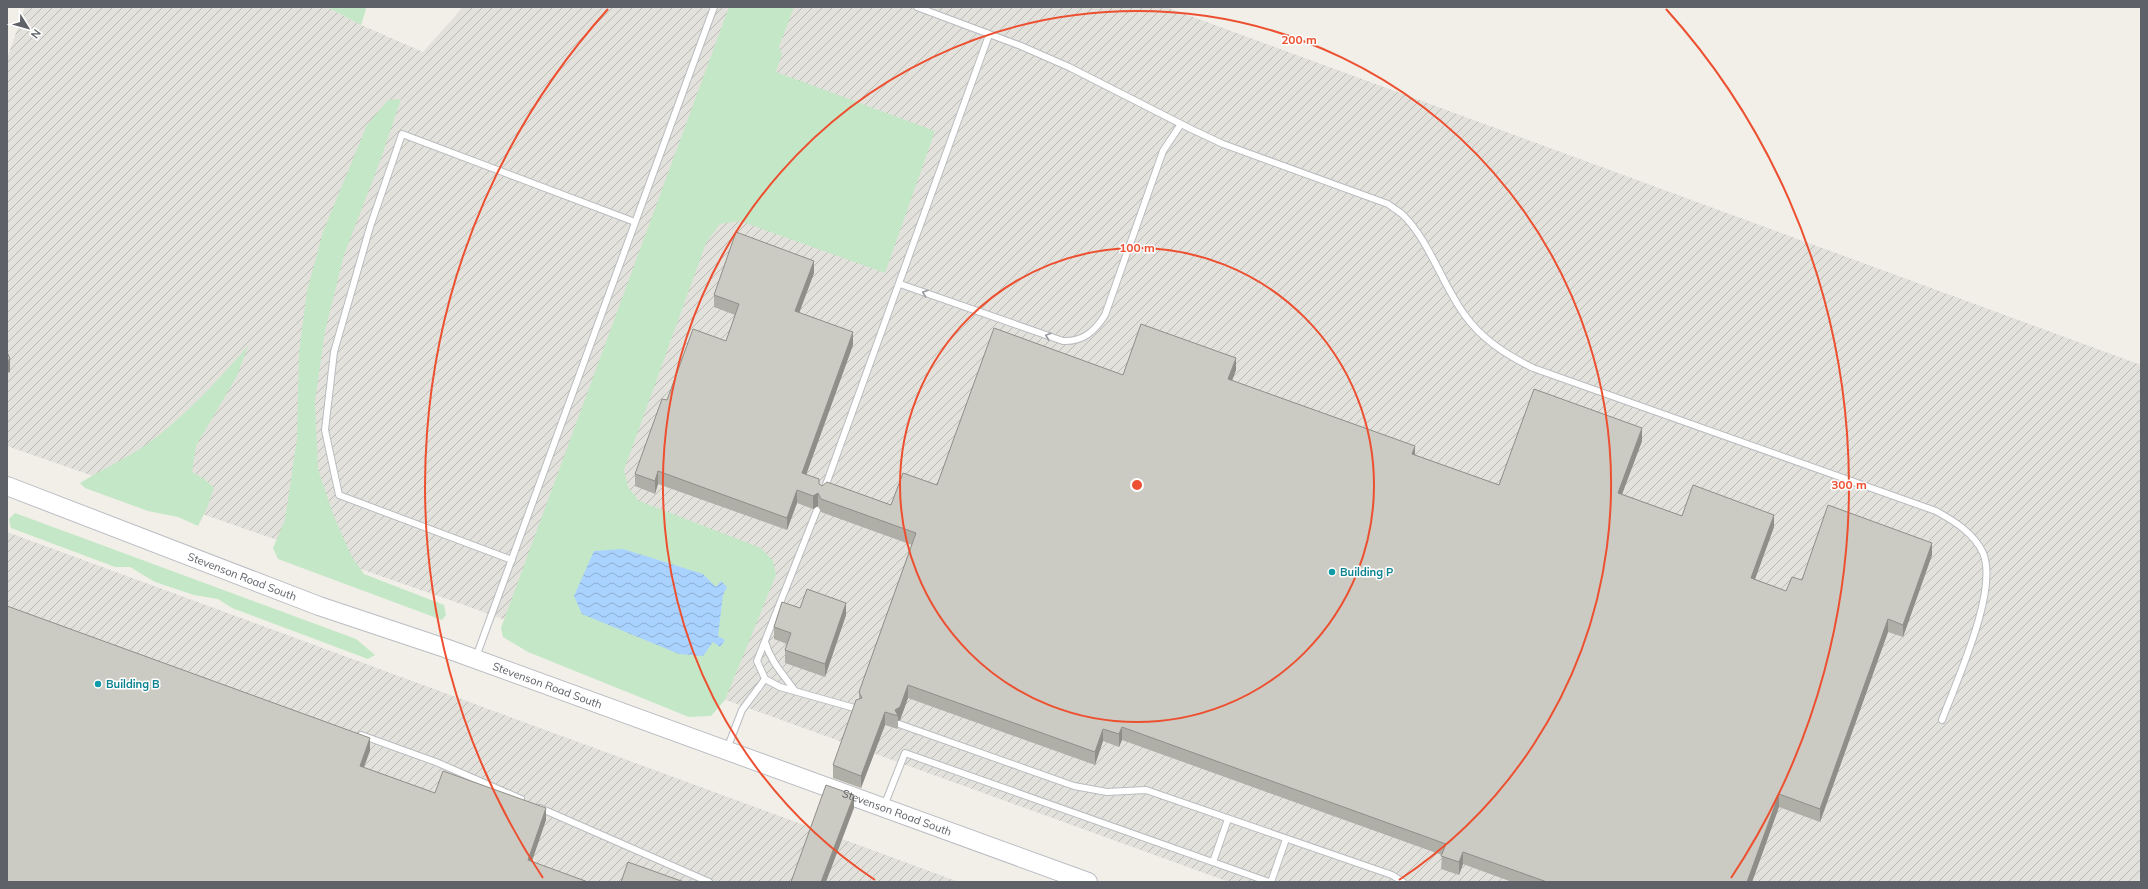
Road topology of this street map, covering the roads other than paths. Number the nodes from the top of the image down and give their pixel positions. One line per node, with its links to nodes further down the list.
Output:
1 (714, 7): 5 (lane)
2 (917, 7): 3 (lane)
3 (989, 35): 4 (lane); 6 (lane)
4 (1181, 124): 6 (lane, one-way to 6); 16 (lane)
5 (635, 222): 10 (lane); 10 (lane)
6 (900, 284): 8 (lane)
7 (7, 486): 12 (main road, Stevenson Road South)
8 (823, 494)
9 (817, 510): 11 (lane)
10 (512, 560): 12 (lane)
11 (765, 642): 13 (lane); 14 (lane)
12 (476, 658): 19 (main road, Stevenson Road South)
13 (765, 679): 14 (lane); 19 (lane)
14 (795, 691): 15 (lane)
15 (858, 709)
16 (1942, 720)
17 (899, 724): 23 (lane)
18 (353, 732): 20 (lane)
19 (726, 750): 22 (main road, Stevenson Road South)
20 (529, 803)
21 (536, 806): 26 (lane)
22 (883, 807): 25 (lane); 27 (main road, Stevenson Road South)
23 (1228, 818): 24 (lane); 25 (lane)
24 (1286, 838): 28 (lane); 29 (lane)
25 (1213, 862): 28 (lane)
26 (709, 882)
27 (1088, 882)
28 (1270, 882)
29 (1403, 882)

